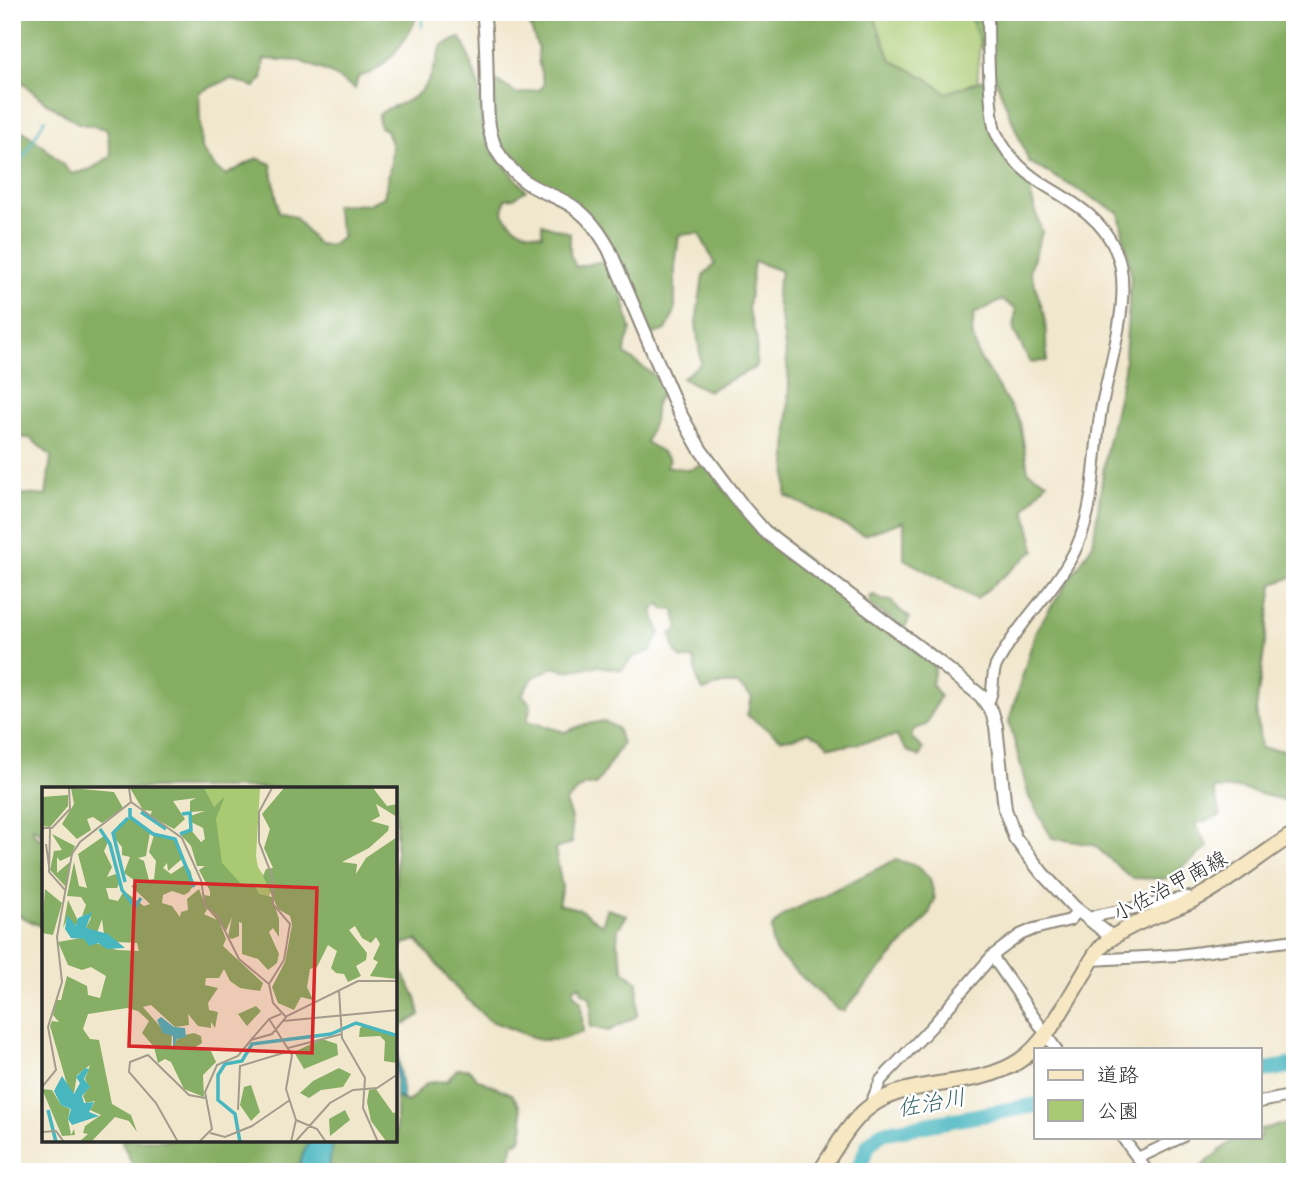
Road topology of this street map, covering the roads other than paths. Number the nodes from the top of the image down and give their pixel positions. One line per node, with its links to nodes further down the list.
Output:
1 (482, 12): 3 (street)
2 (988, 12): 3 (street)
3 (987, 704): 6 (street)
4 (1295, 833): 5 (main road, 小佐治甲南線)
5 (1192, 901): 6 (street); 7 (main road, 小佐治甲南線)
6 (1084, 915): 7 (street); 9 (street)
7 (1113, 937): 10 (main road, 小佐治甲南線)
8 (1295, 940): 10 (street)
9 (992, 956): 11 (street); 15 (street)
10 (1092, 960): 11 (main road, 小佐治甲南線)
11 (1046, 1035): 12 (street); 15 (main road, 小佐治甲南線)
12 (1055, 1048)
13 (1295, 1095): 14 (street)
14 (1262, 1102)
15 (869, 1108): 19 (main road, 小佐治甲南線)
16 (1123, 1138): 18 (street)
17 (1180, 1138): 18 (street)
18 (1138, 1158): 20 (street)
19 (820, 1172)
20 (1148, 1172)

